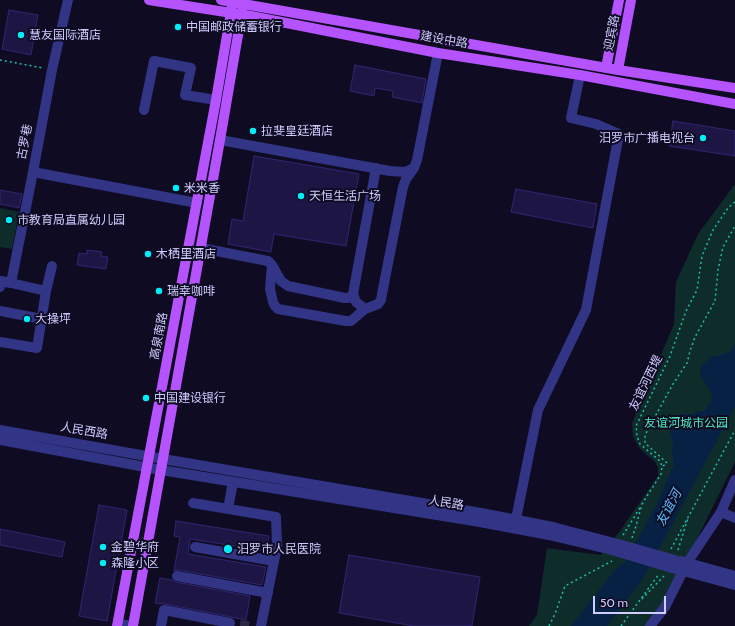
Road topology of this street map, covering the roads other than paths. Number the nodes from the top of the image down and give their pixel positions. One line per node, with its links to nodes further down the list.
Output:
1 (68, 0): 20 (street, 古罗巷)
2 (149, 0): 7 (main road, 建设中路)
3 (220, 0): 6 (main road, 建设中路)
4 (619, 0): 9 (main road, 迎宾路)
5 (631, 0): 10 (main road, 迎宾路)
6 (238, 2): 7 (main road, 高泉南路); 9 (main road, 建设中路)
7 (236, 14): 8 (main road, 建设中路); 13 (main road, 高泉南路); 16 (main road, 高泉南路)
8 (438, 53): 11 (main road, 建设中路); 18 (street)
9 (606, 68): 10 (main road, 建设中路)
10 (618, 70): 12 (main road, 建设中路)
11 (580, 76): 14 (main road, 建设中路); 45 (street)
12 (735, 88)
13 (216, 100): 15 (street); 22 (main road, 高泉南路)
14 (735, 104)
15 (144, 110)
16 (220, 140): 17 (street); 23 (main road, 高泉南路)
17 (376, 168): 19 (street); 29 (street)
18 (414, 168): 19 (street); 21 (street)
19 (390, 171): 21 (street)
20 (33, 172): 22 (street, 古罗巷); 26 (street)
21 (403, 187): 29 (street)
22 (197, 203): 35 (main road, 高泉南路)
23 (201, 248): 24 (street); 36 (main road, 高泉南路)
24 (272, 264): 29 (street); 29 (street)
25 (52, 266): 28 (street)
26 (11, 283): 27 (street); 28 (street)
27 (0, 287)
28 (46, 291): 31 (street)
29 (357, 304)
30 (0, 311): 31 (street)
31 (42, 319): 32 (street)
32 (0, 342)
33 (0, 430): 35 (street, 人民西路)
34 (0, 440): 37 (street, 人民西路)
35 (149, 456): 36 (street, 人民西路); 37 (main road, 高泉南路)
36 (163, 459): 38 (main road, 高泉南路); 45 (street, 人民路)
37 (148, 467): 38 (street, 人民路); 55 (main road, 高泉南路)
38 (161, 470): 39 (street, 人民路); 56 (main road, 高泉南路)
39 (233, 482): 42 (street); 47 (street, 人民路)
40 (735, 482): 43 (street)
41 (193, 503): 42 (street)
42 (228, 509): 48 (street)
43 (721, 512): 44 (street); 49 (street)
44 (735, 518)
45 (516, 519): 47 (street, 人民路)
46 (195, 547): 48 (street)
47 (614, 551): 49 (street, 人民路, bridge)
48 (274, 561): 53 (street)
49 (677, 563): 51 (street, 人民路); 52 (street, 人民路); 59 (street)
50 (177, 576): 53 (street)
51 (735, 576)
52 (735, 585)
53 (268, 592): 58 (street)
54 (233, 624): 57 (street)
55 (118, 625): 56 (street)
56 (132, 626)
57 (161, 626)
58 (262, 626)
59 (650, 626)

